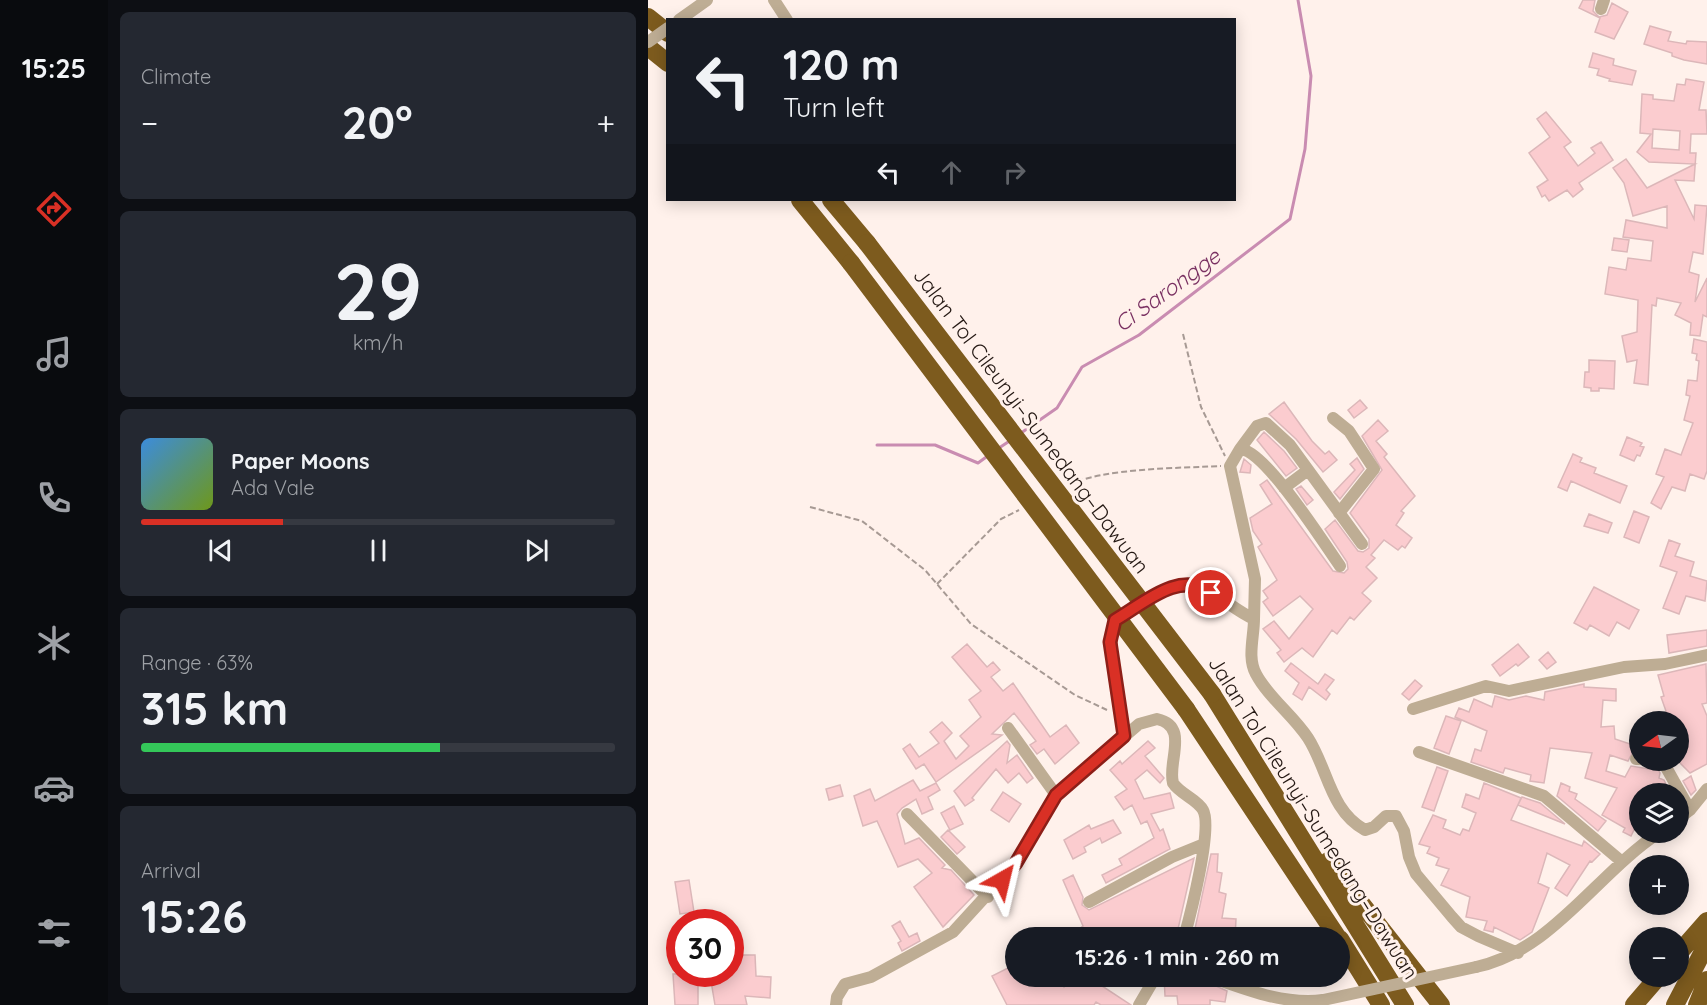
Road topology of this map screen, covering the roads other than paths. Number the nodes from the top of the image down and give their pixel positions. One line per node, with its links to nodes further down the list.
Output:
1 (707, 0): 4 (street)
2 (774, 0): 5 (street)
3 (648, 17): 7 (highway)
4 (682, 18)
5 (786, 18)
6 (666, 29): 8 (street, bridge)
7 (666, 31)
8 (648, 42)
9 (648, 46): 10 (highway)
10 (666, 61)
11 (801, 201): 39 (highway, Jalan Tol Cileunyi–Sumedang–Dawuan, bridge)
12 (832, 201): 28 (highway, Jalan Tol Cileunyi–Sumedang–Dawuan, bridge)
13 (1334, 418): 17 (street)
14 (1240, 449): 15 (street); 16 (street); 20 (street)
15 (1308, 470): 16 (street); 17 (street)
16 (1284, 488): 19 (street)
17 (1339, 513): 18 (street)
18 (1362, 544)
19 (1340, 566)
20 (1254, 619): 24 (street); 42 (street)
21 (1707, 656): 22 (street)
22 (1413, 709)
23 (1008, 728): 29 (street)
24 (1124, 736): 29 (street); 33 (street)
25 (1419, 752): 34 (street)
26 (1668, 771): 30 (street)
27 (1707, 789): 30 (street)
28 (1275, 793): 55 (highway, Jalan Tol Cileunyi–Sumedang–Dawuan); 56 (highway)
29 (1056, 795): 35 (street)
30 (1690, 810)
31 (907, 814): 35 (street)
32 (1645, 843): 34 (street)
33 (1204, 844): 36 (street); 38 (street)
34 (1621, 861): 42 (street)
35 (988, 897): 51 (street)
36 (1089, 902)
37 (1707, 921): 40 (highway)
38 (1186, 927)
39 (1331, 927)
40 (1689, 941)
41 (1707, 944): 58 (highway)
42 (1518, 953): 50 (street, bridge)
43 (1350, 957): 54 (highway, Jalan Tol Cileunyi–Sumedang–Dawuan)
44 (1350, 960): 53 (highway)
45 (1707, 963): 59 (highway)
46 (1707, 980): 60 (highway)
47 (1150, 987): 52 (street)
48 (1240, 987): 50 (street)
49 (1650, 987): 57 (highway)
50 (1319, 1002)
51 (836, 1005)
52 (1139, 1005)
53 (1374, 1005)
54 (1381, 1005)
55 (1405, 1005)
56 (1441, 1005)
57 (1634, 1005)
58 (1676, 1005)
59 (1685, 1005)
60 (1697, 1005)

